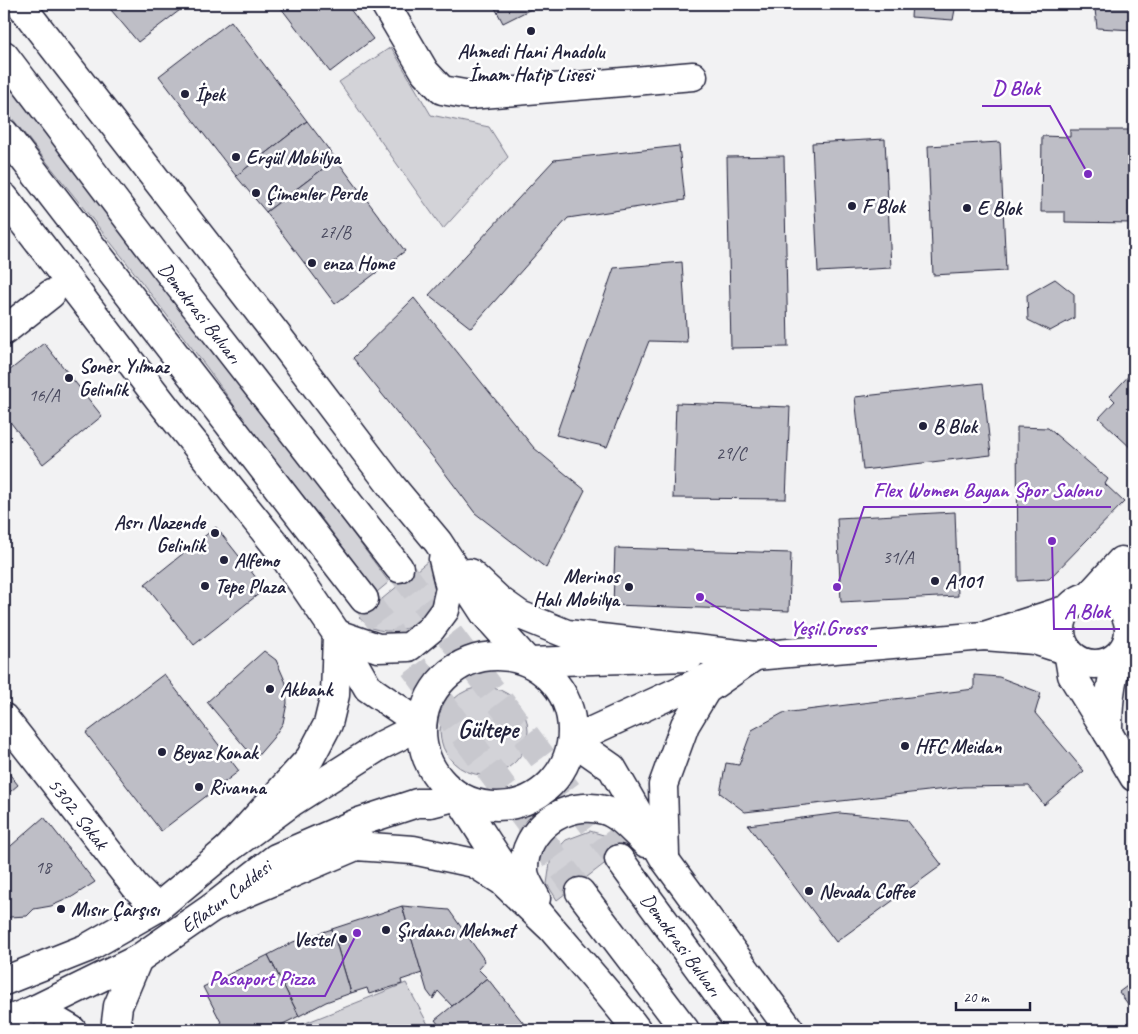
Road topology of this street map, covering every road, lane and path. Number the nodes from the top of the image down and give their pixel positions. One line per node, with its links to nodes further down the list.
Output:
1 (20, 4): 9 (main road)
2 (385, 4): 4 (main road)
3 (4, 55): 11 (main road, Demokrasi Bulvarı)
4 (693, 76)
5 (4, 134): 12 (main road)
6 (4, 198): 15 (main road)
7 (51, 294): 8 (main road)
8 (4, 332)
9 (438, 542): 15 (main road); 19 (main road); 20 (main road)
10 (1128, 555): 13 (main road); 14 (main road)
11 (398, 568)
12 (364, 599)
13 (1078, 603): 14 (main road); 16 (main road); 18 (main road)
14 (1127, 606): 17 (main road)
15 (337, 634): 22 (main road); 27 (main road)
16 (984, 636): 18 (main road); 19 (main road)
17 (1126, 648): 18 (main road); 23 (main road)
18 (1068, 651): 23 (main road)
19 (755, 656): 20 (main road); 24 (main road); 29 (main road)
20 (528, 662): 22 (main road); 24 (main road)
21 (4, 718): 32 (main road, 5302. Sokak)
22 (422, 725): 26 (main road); 27 (main road, Eflatun Caddesi)
23 (1108, 733): 25 (main road)
24 (572, 740): 26 (main road); 29 (main road)
25 (1134, 776)
26 (458, 796): 31 (main road, Eflatun Caddesi); 33 (main road)
27 (228, 849): 32 (main road, Eflatun Caddesi)
28 (619, 859): 42 (main road, Demokrasi Bulvarı)
29 (665, 860): 33 (main road); 43 (main road)
30 (580, 892): 41 (main road)
31 (214, 907): 33 (main road); 34 (main road, Eflatun Caddesi)
32 (156, 908): 35 (main road, Eflatun Caddesi)
33 (548, 925): 40 (main road)
34 (138, 959): 36 (main road, Eflatun Caddesi); 39 (main road)
35 (4, 981)
36 (36, 1009): 37 (main road, Eflatun Caddesi); 38 (main road)
37 (4, 1022)
38 (72, 1030)
39 (121, 1030)
40 (637, 1030)
41 (685, 1030)
42 (744, 1030)
43 (790, 1030)

